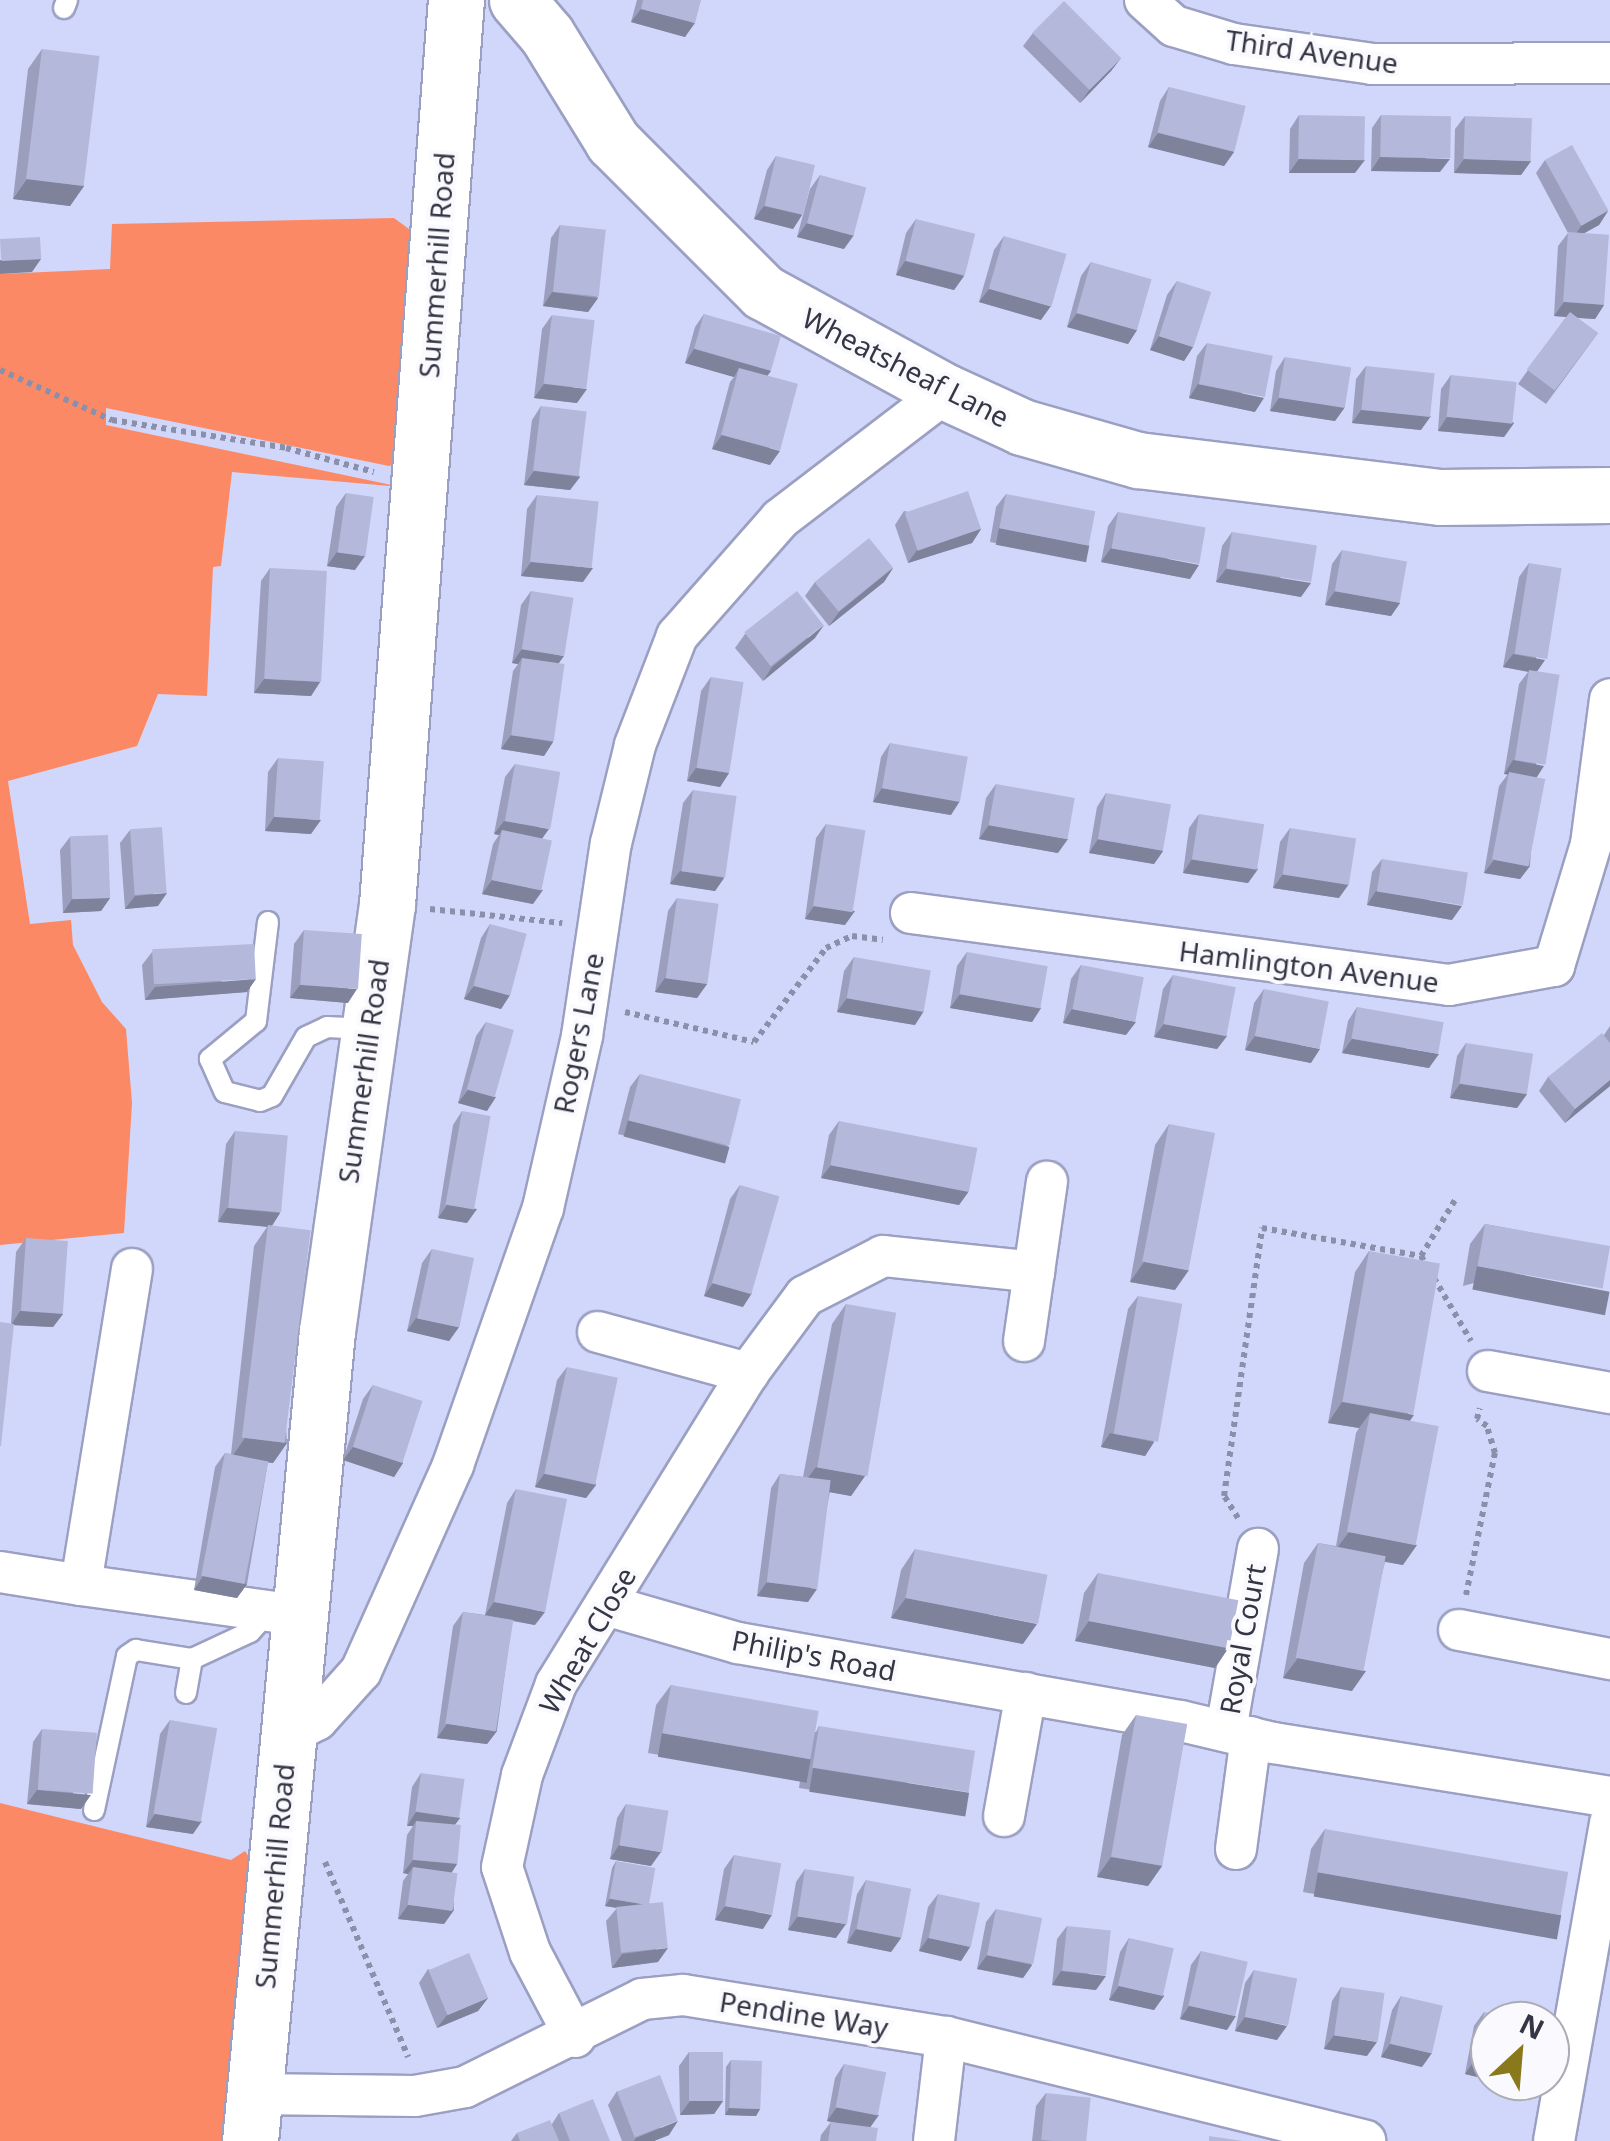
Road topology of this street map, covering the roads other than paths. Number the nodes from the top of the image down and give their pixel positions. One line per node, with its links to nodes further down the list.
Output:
1 (456, 0): 10 (street, Summerhill Road)
2 (517, 0): 5 (street, Wheatsheaf Lane)
3 (1145, 0): 4 (street, Third Avenue)
4 (1610, 63)
5 (946, 392): 6 (street, Wheatsheaf Lane); 30 (street, Rogers Lane)
6 (1610, 495)
7 (1610, 699): 8 (street, Hamlington Avenue)
8 (911, 913)
9 (268, 922): 10 (lane)
10 (370, 1029): 23 (street, Summerhill Road)
11 (1047, 1182): 13 (street)
12 (132, 1269): 21 (street)
13 (1034, 1272): 15 (street); 17 (street, Wheat Close)
14 (598, 1332): 17 (street)
15 (1024, 1341)
16 (1488, 1371): 18 (street)
17 (748, 1373): 22 (street, Wheat Close)
18 (1610, 1393)
19 (1258, 1549): 29 (street, Royal Court)
20 (0, 1572): 21 (street)
21 (81, 1585): 23 (street)
22 (606, 1605): 28 (street, Philip's Road); 36 (street, Wheat Close)
23 (283, 1613): 25 (lane); 30 (street, Summerhill Road)
24 (1459, 1630): 26 (street)
25 (192, 1659): 27 (lane); 32 (lane)
26 (1610, 1659)
27 (186, 1693)
28 (1026, 1693): 29 (street, Philip's Road); 33 (street)
29 (1238, 1733): 31 (street, Philip's Road); 35 (street)
30 (288, 1735): 38 (street, Summerhill Road)
31 (1610, 1797)
32 (94, 1810)
33 (1004, 1816)
34 (1610, 1822): 42 (street)
35 (1236, 1849)
36 (576, 2037): 37 (street, Pendine Way); 38 (street, Pendine Way)
37 (946, 2037): 39 (street, Pendine Way); 40 (street)
38 (252, 2118)
39 (1295, 2131): 41 (street, Pendine Way)
40 (934, 2141)
41 (1364, 2141)
42 (1554, 2141)

